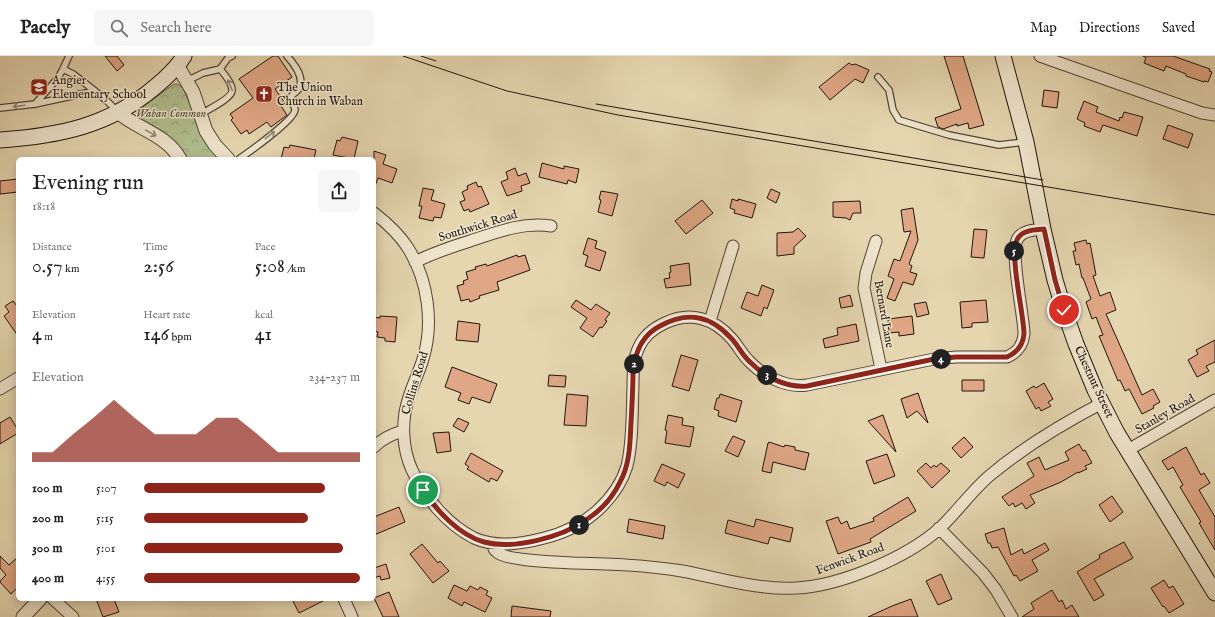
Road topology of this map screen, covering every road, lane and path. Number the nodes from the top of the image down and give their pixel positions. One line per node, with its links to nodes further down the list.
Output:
1 (69, 56): 8 (lane)
2 (232, 56): 7 (lane)
3 (287, 56): 21 (lane, one-way to 3)
4 (1003, 56): 18 (main road, Chestnut Street)
5 (1040, 56): 16 (street)
6 (181, 61): 10 (street); 14 (main road)
7 (220, 68): 10 (lane); 15 (lane, one-way to 7)
8 (63, 69): 11 (lane); 12 (lane)
9 (878, 77): 18 (lane)
10 (187, 81): 15 (street)
11 (95, 91): 12 (lane); 14 (lane)
12 (35, 104): 13 (lane, one-way to 13)
13 (0, 108)
14 (118, 112): 17 (main road); 19 (street, one-way to 19)
15 (200, 114): 20 (street)
16 (1215, 114)
17 (0, 140)
18 (1026, 142): 24 (main road, Chestnut Street)
19 (179, 157)
20 (226, 157)
21 (242, 157)
22 (376, 215): 27 (street, Collins Road)
23 (551, 226): 27 (street, Southwick Road)
24 (1044, 229): 29 (street, Collins Road); 33 (main road, Chestnut Street)
25 (876, 241): 29 (street, Bernard Lane)
26 (733, 246): 28 (street)
27 (415, 262): 34 (street, Collins Road)
28 (710, 321): 29 (street, Collins Road); 38 (street, Collins Road)
29 (881, 369)
30 (16, 379): 31 (street)
31 (0, 389)
32 (1215, 400): 36 (street, Stanley Road)
33 (1102, 403): 36 (main road, Chestnut Street); 37 (street, Fenwick Road)
34 (403, 431): 35 (street); 38 (street, Collins Road)
35 (376, 445)
36 (1128, 450): 39 (main road, Chestnut Street)
37 (939, 528): 38 (street, Fenwick Road); 46 (street)
38 (493, 543)
39 (1215, 593)
40 (38, 601): 43 (street)
41 (55, 601): 44 (street)
42 (345, 601): 45 (street)
43 (23, 617)
44 (73, 617)
45 (352, 617)
46 (1012, 617)

